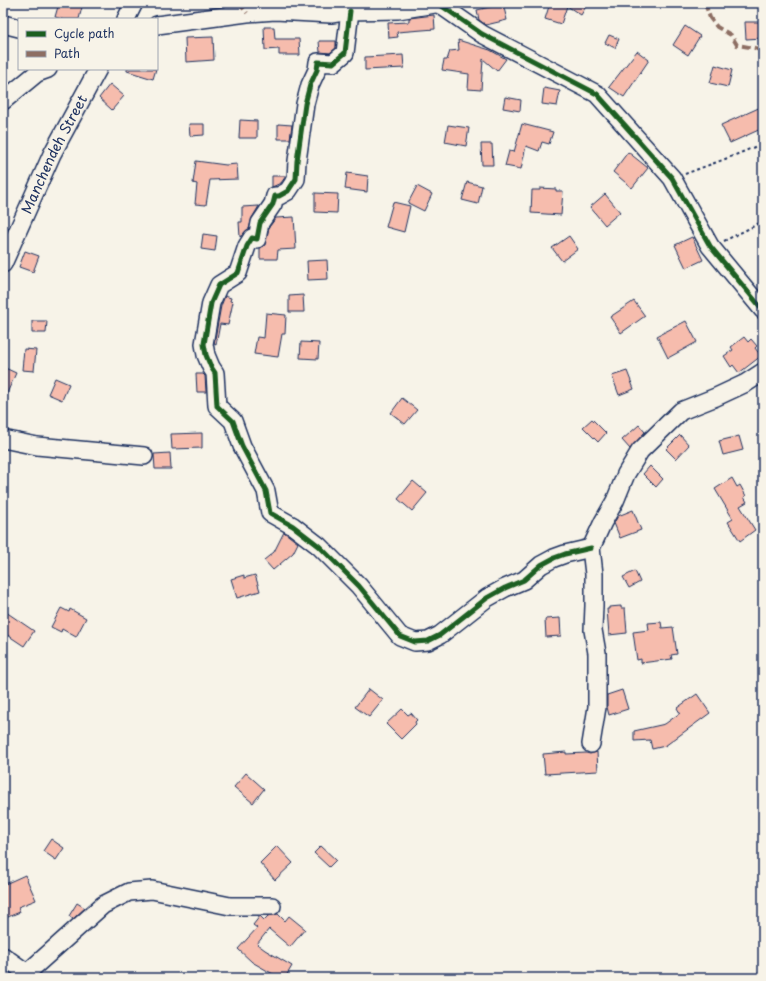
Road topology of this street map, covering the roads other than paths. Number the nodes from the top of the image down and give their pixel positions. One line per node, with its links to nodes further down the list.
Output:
1 (134, 3): 5 (street)
2 (440, 3): 3 (street); 13 (street)
3 (397, 6): 4 (street)
4 (350, 11): 7 (street); 17 (street)
5 (126, 18)
6 (3, 24): 8 (street)
7 (158, 25)
8 (18, 28)
9 (45, 70): 11 (street)
10 (97, 70): 12 (street, Manchendeh Street)
11 (3, 101)
12 (3, 264)
13 (763, 310)
14 (763, 372): 17 (street)
15 (3, 439): 16 (street)
16 (144, 456)
17 (591, 548): 18 (street)
18 (590, 744)
19 (272, 906): 21 (street)
20 (3, 956): 21 (street)
21 (29, 976)

